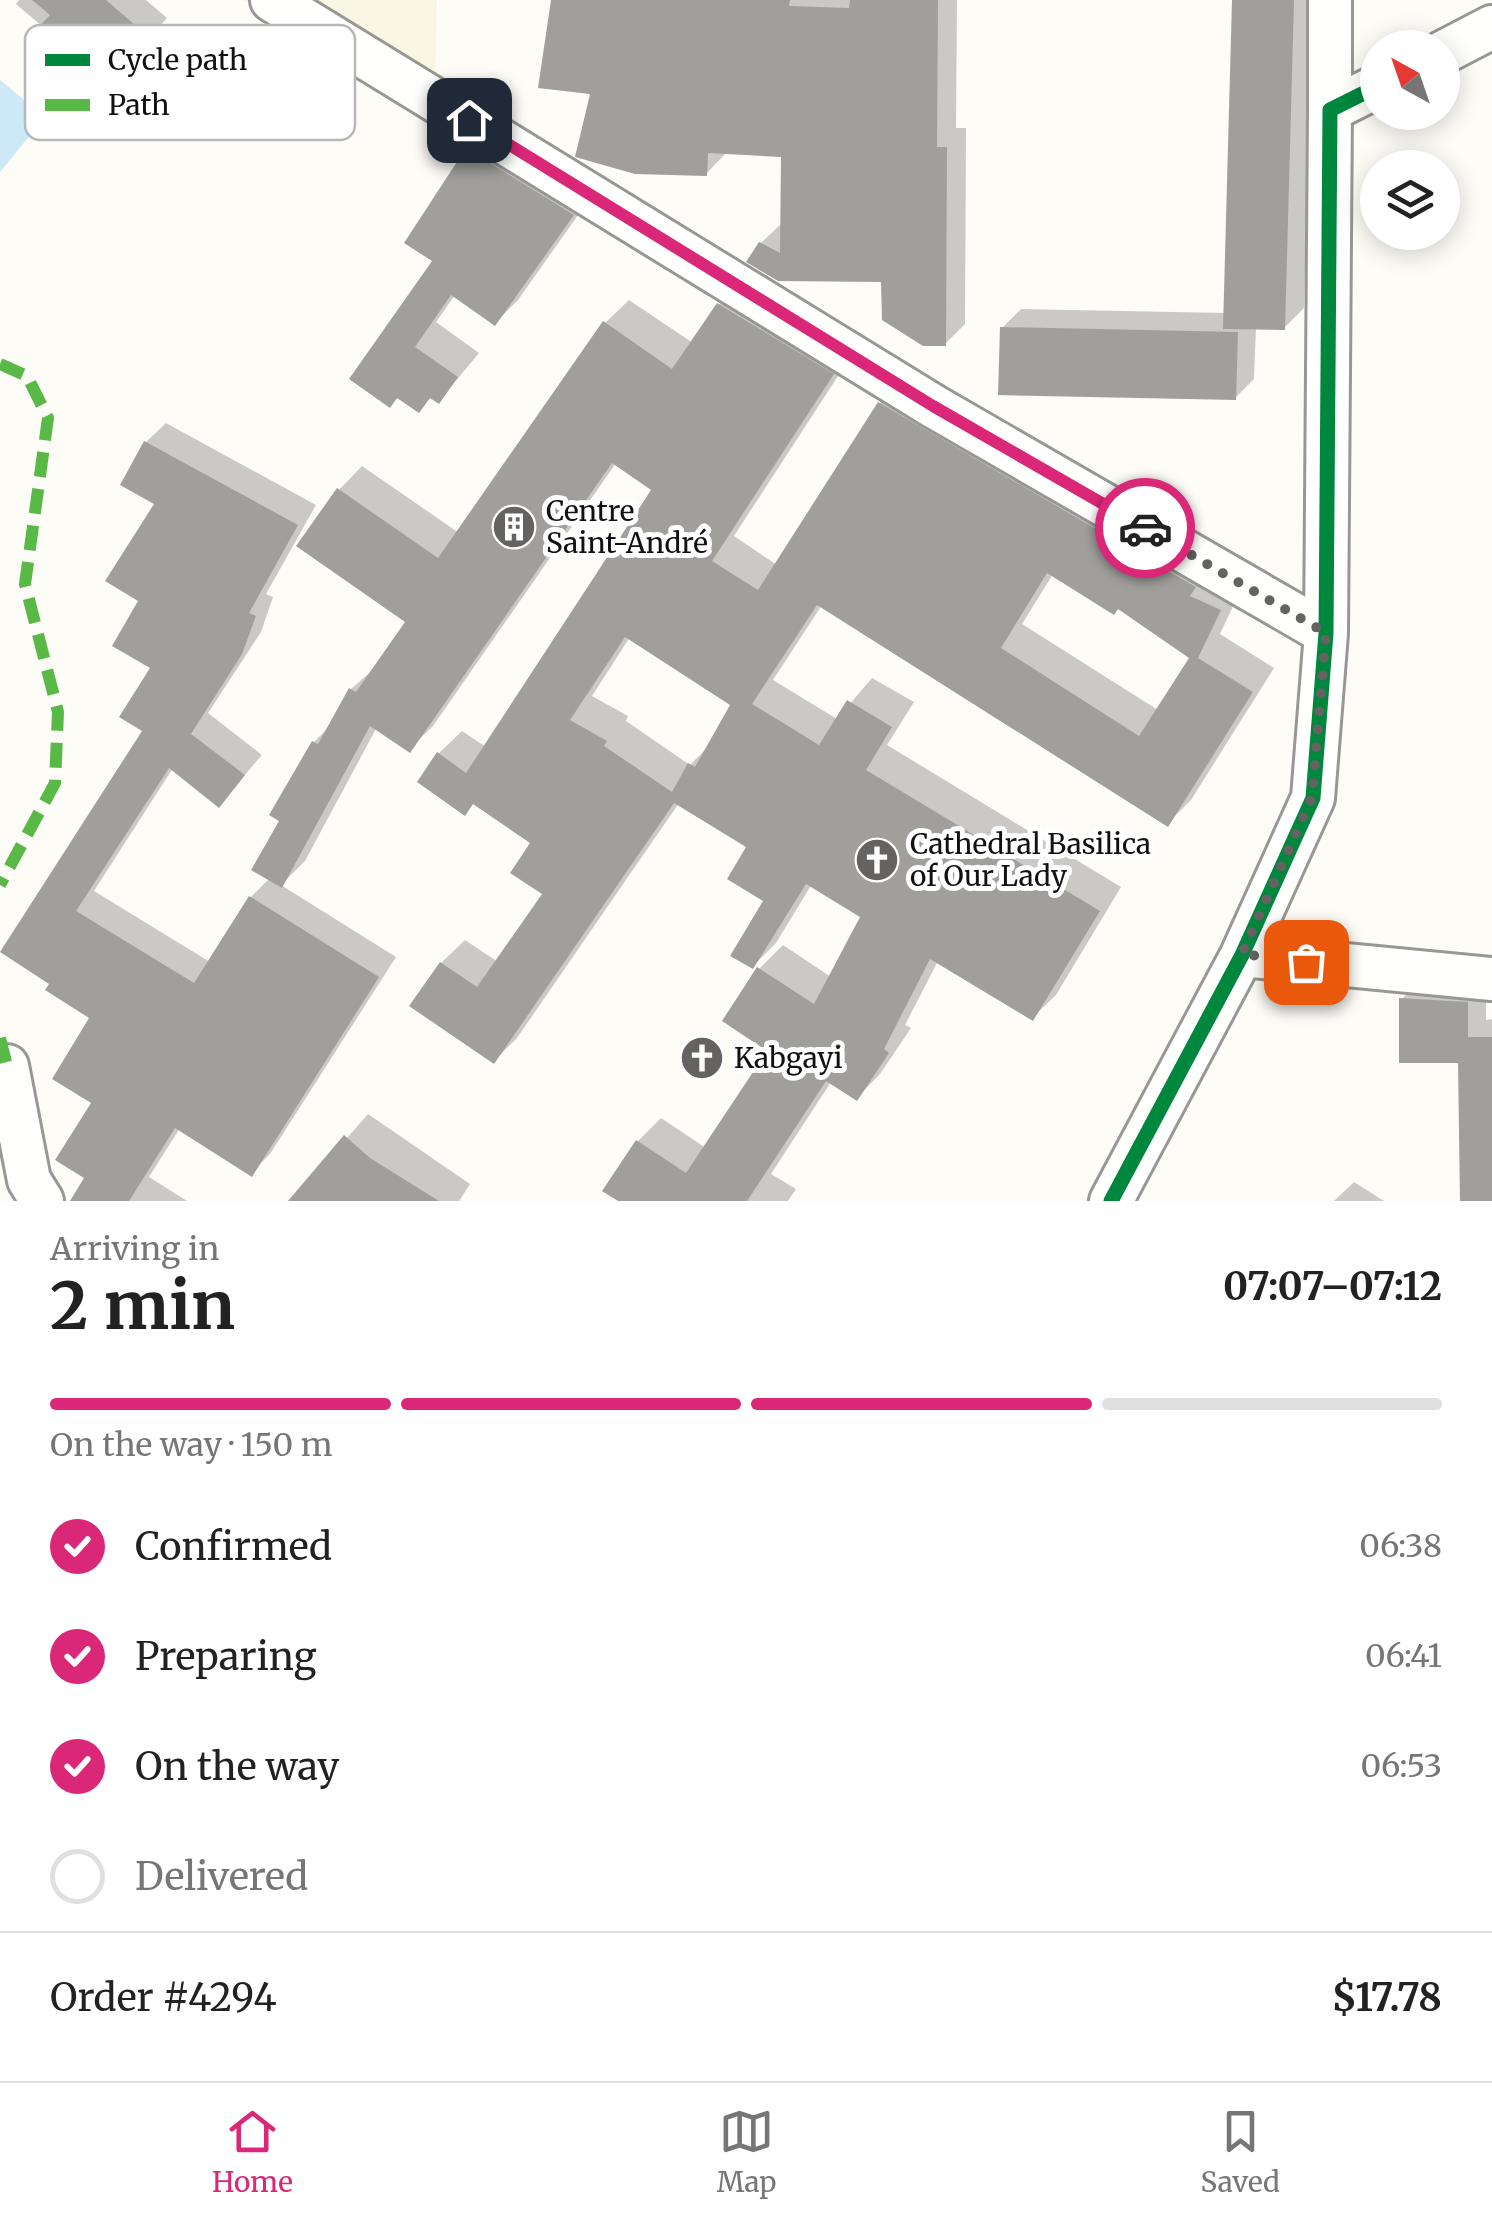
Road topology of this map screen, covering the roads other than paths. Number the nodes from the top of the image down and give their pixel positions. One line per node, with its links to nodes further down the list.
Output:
1 (272, 0): 3 (street)
2 (1330, 0): 8 (street)
3 (313, 25)
4 (1492, 27): 5 (street)
5 (1460, 44)
6 (355, 51): 9 (street)
7 (1360, 95): 8 (street)
8 (1330, 110): 9 (street)
9 (1326, 633): 10 (street)
10 (1242, 954): 11 (street); 14 (street)
11 (1492, 980)
12 (7, 1066): 13 (street)
13 (42, 1201)
14 (1110, 1201)

